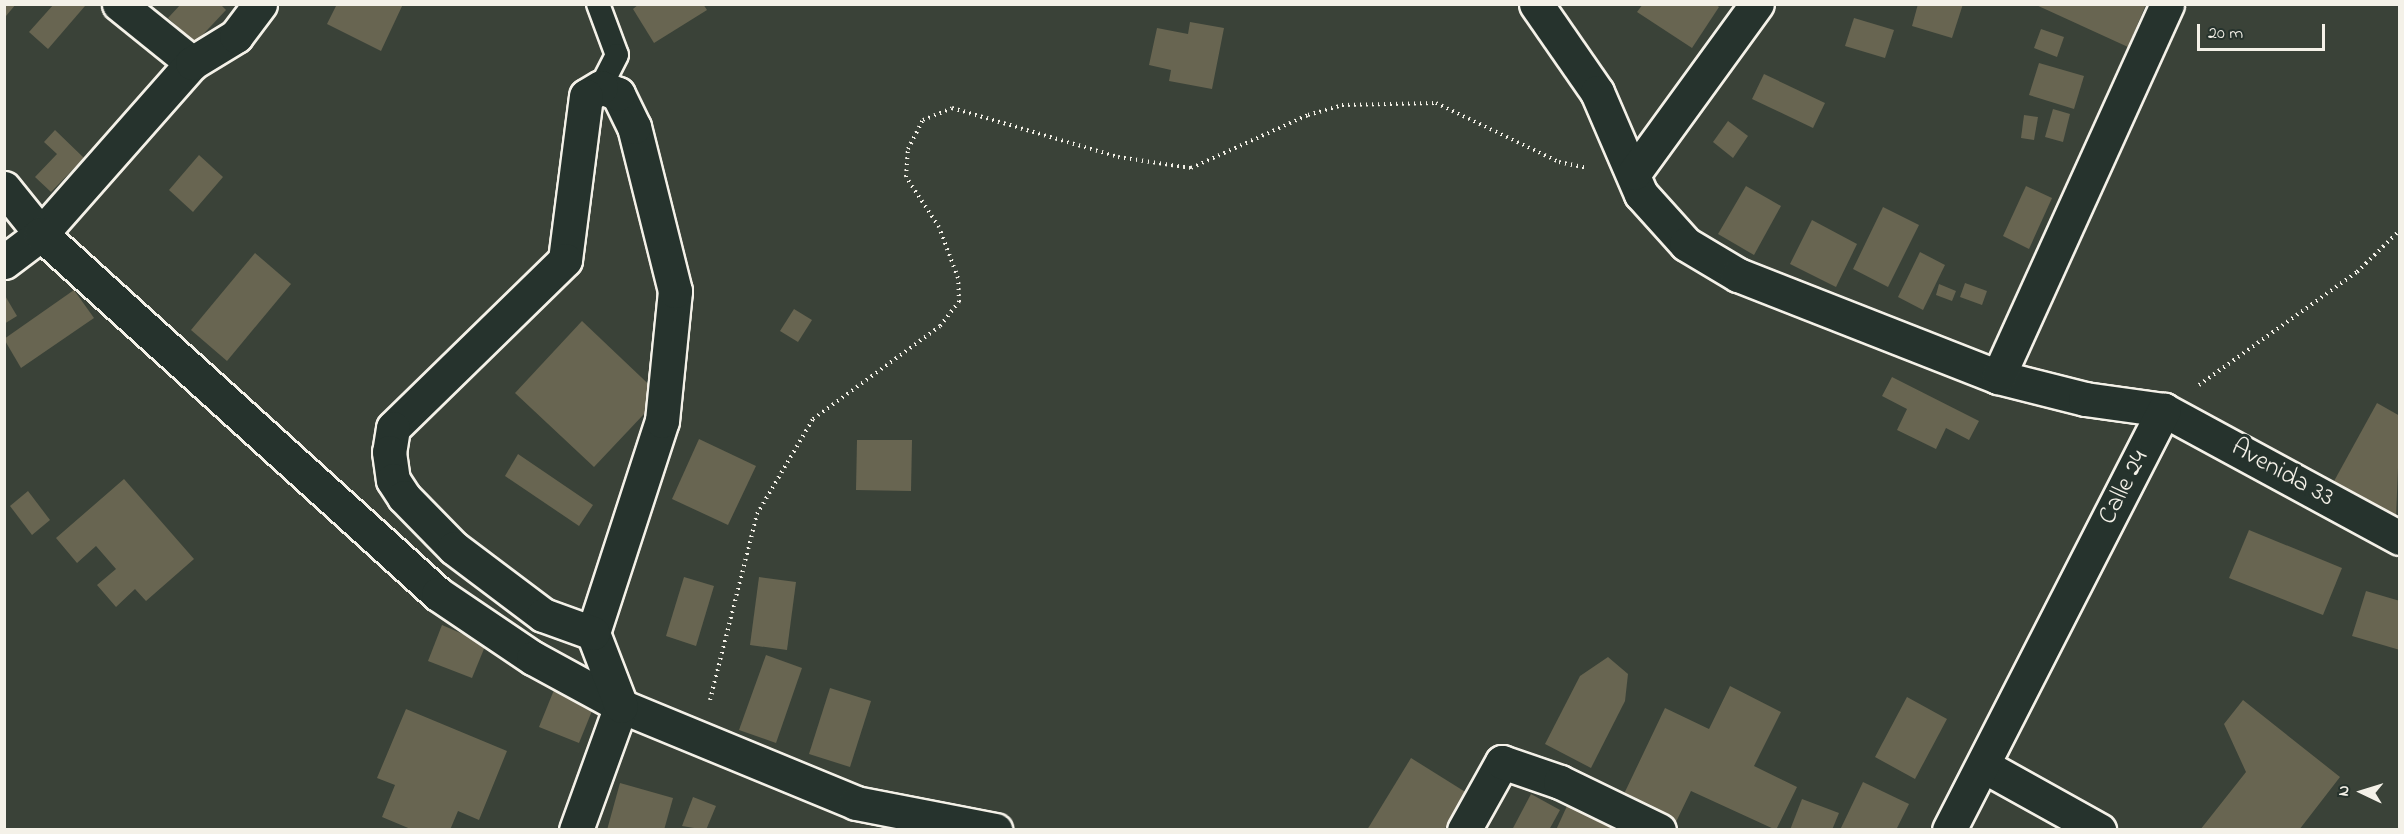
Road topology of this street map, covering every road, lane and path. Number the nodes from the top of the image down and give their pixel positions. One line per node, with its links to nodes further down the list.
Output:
1 (119, 4): 7 (street)
2 (260, 4): 7 (street)
3 (598, 4): 8 (lane)
4 (1536, 4): 9 (street)
5 (1757, 4): 9 (street)
6 (2167, 4): 14 (street)
7 (192, 63): 12 (street)
8 (601, 87): 17 (street); 17 (street)
9 (1635, 174): 14 (street); 19 (path)
10 (4, 188): 12 (street)
11 (2400, 230): 15 (path)
12 (41, 234): 13 (street); 18 (street)
13 (4, 262)
14 (1998, 376): 15 (street)
15 (2164, 410): 16 (street, Avenida 33); 20 (street, Calle 24)
16 (2400, 538)
17 (593, 633): 18 (street)
18 (621, 706): 19 (street); 21 (street)
19 (709, 746): 22 (street)
20 (1984, 766): 25 (street, Calle 24); 26 (street)
21 (576, 830)
22 (995, 830)
23 (1464, 830): 24 (street)
24 (1659, 830)
25 (1949, 830)
26 (2099, 830)

